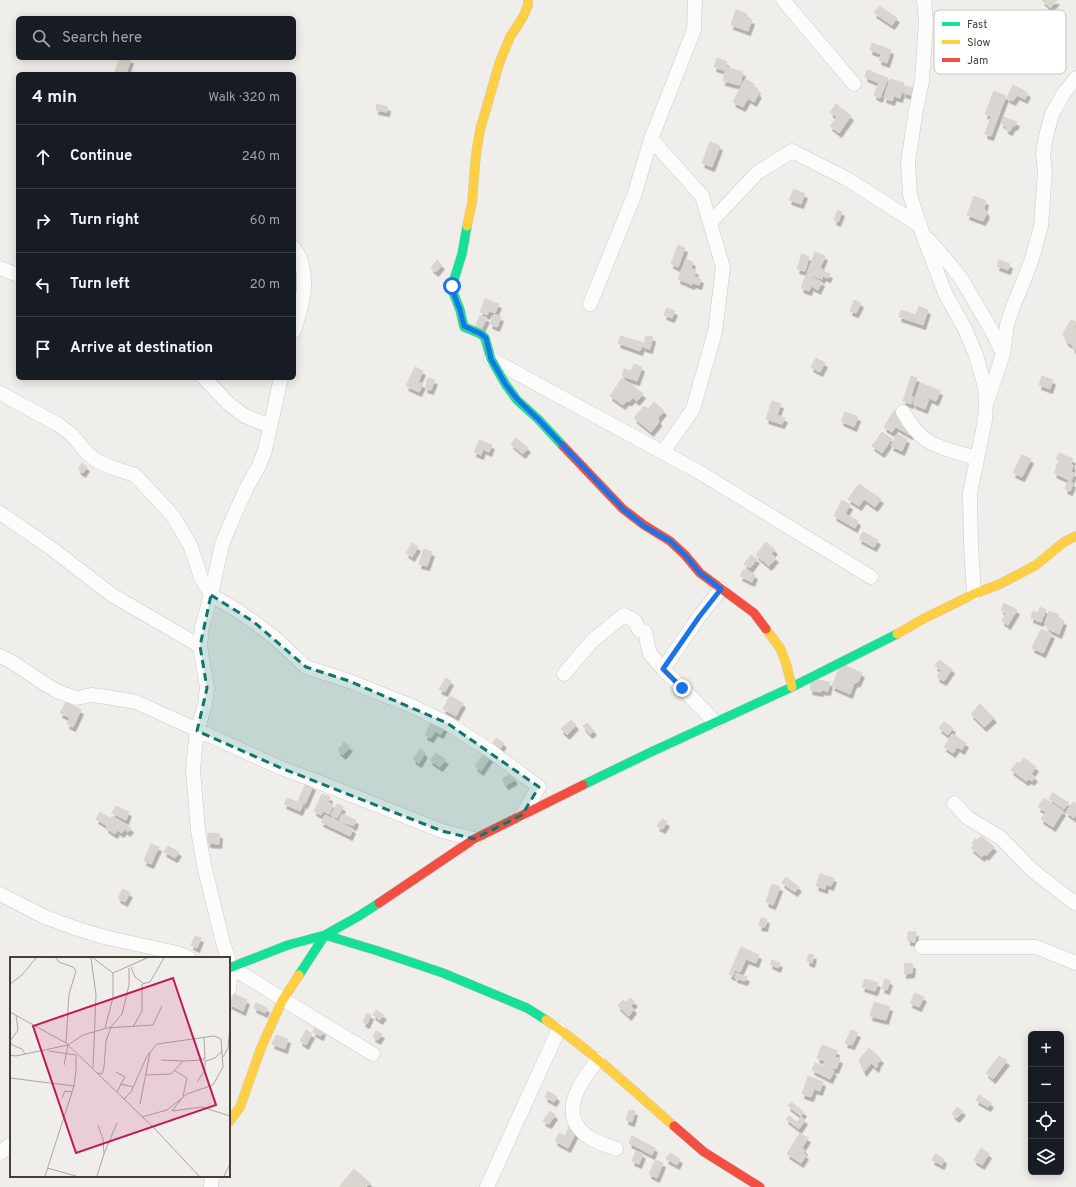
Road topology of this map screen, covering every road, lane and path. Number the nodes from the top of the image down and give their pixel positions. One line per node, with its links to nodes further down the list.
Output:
1 (528, 0): 16 (street)
2 (695, 0): 7 (street)
3 (783, 0): 6 (street)
4 (924, 0): 9 (street)
5 (1076, 78): 15 (street)
6 (854, 84)
7 (651, 140): 8 (street); 13 (street)
8 (710, 223): 9 (street); 23 (street)
9 (921, 229): 15 (street); 20 (street)
10 (296, 251): 14 (street)
11 (0, 268): 12 (street)
12 (16, 274)
13 (590, 304)
14 (296, 325)
15 (1003, 354): 20 (street)
16 (491, 359): 23 (street); 28 (street)
17 (206, 380): 22 (street)
18 (281, 380): 22 (street)
19 (0, 393): 30 (street)
20 (986, 404): 24 (street)
21 (903, 412): 24 (street)
22 (270, 426): 30 (street)
23 (663, 452): 27 (street)
24 (977, 458): 29 (street)
25 (0, 513): 31 (street)
26 (1076, 536): 29 (street)
27 (871, 577)
28 (721, 589): 33 (street); 35 (street)
29 (974, 594): 35 (street)
30 (211, 595): 31 (street); 39 (street)
31 (200, 646): 37 (street)
32 (0, 656): 37 (street)
33 (663, 669): 34 (street); 36 (street)
34 (564, 674)
35 (792, 687): 36 (street)
36 (715, 722): 39 (street)
37 (198, 731): 40 (street); 46 (street)
38 (954, 803): 42 (street)
39 (522, 815): 40 (street)
40 (474, 839): 43 (street)
41 (0, 894): 45 (street)
42 (1076, 904)
43 (325, 935): 48 (street); 50 (street); 51 (street)
44 (922, 947): 47 (street)
45 (187, 957)
46 (227, 957)
47 (1076, 963)
48 (230, 964)
49 (230, 965): 50 (street)
50 (283, 1000): 52 (street); 54 (street)
51 (559, 1029): 53 (street); 60 (street)
52 (373, 1054)
53 (598, 1060): 56 (street); 61 (street)
54 (230, 1121)
55 (10, 1145): 57 (street)
56 (616, 1148)
57 (0, 1153)
58 (212, 1177): 59 (street)
59 (211, 1187)
60 (487, 1187)
61 (760, 1187)

